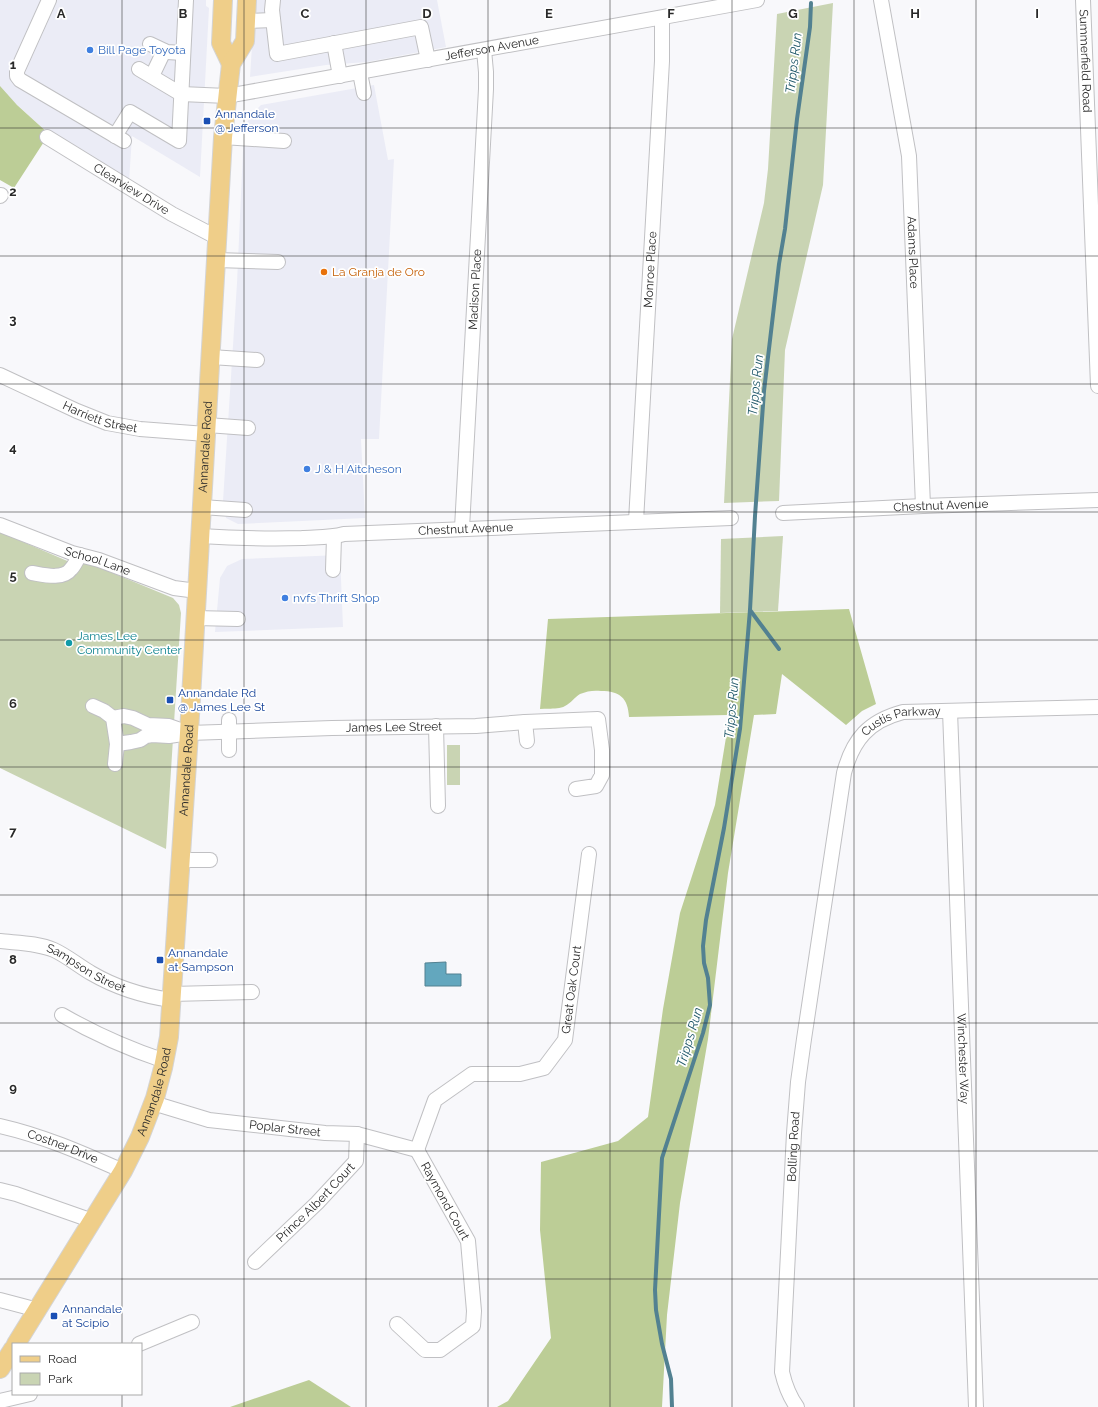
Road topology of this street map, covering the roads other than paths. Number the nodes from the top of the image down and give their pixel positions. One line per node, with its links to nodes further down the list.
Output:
1 (49, 0): 24 (street)
2 (223, 0): 18 (main road, Annandale Road)
3 (247, 0): 11 (main road, Annandale Road)
4 (273, 0): 10 (street)
5 (757, 0): 9 (street, Jefferson Avenue)
6 (881, 0): 41 (street, Adams Place)
7 (1083, 0): 26 (street, Summerfield Road)
8 (183, 1): 16 (street)
9 (662, 18): 14 (street, Jefferson Avenue); 46 (street, Monroe Place)
10 (273, 20): 11 (street); 12 (street)
11 (247, 21): 18 (main road, Annandale Road)
12 (334, 43): 17 (street); 22 (street)
13 (150, 44): 15 (street)
14 (484, 50): 17 (street, Jefferson Avenue); 48 (street, Madison Place)
15 (164, 51): 16 (street); 21 (street)
16 (183, 52): 24 (street)
17 (428, 60): 20 (street, Jefferson Avenue)
18 (230, 64): 25 (main road, Annandale Road)
19 (139, 69): 21 (street)
20 (360, 72): 22 (street, Jefferson Avenue); 23 (street)
21 (152, 76): 24 (street)
22 (340, 76): 25 (street, Jefferson Avenue)
23 (364, 93)
24 (181, 94): 25 (street, Jefferson Avenue)
25 (227, 96): 28 (main road, Annandale Road)
26 (1093, 109): 33 (street, Summerfield Road)
27 (47, 137): 30 (street, Clearview Drive)
28 (223, 137): 29 (street); 30 (main road, Annandale Road)
29 (284, 141)
30 (218, 238): 31 (main road, Annandale Road)
31 (216, 260): 32 (street); 34 (main road, Annandale Road)
32 (278, 262)
33 (1097, 326): 37 (street, Summerfield Road)
34 (211, 357): 35 (street); 39 (main road, Annandale Road)
35 (257, 360)
36 (0, 375): 39 (street, Harriett Street)
37 (1098, 386)
38 (248, 428): 39 (street, Harriett Street)
39 (207, 430): 42 (main road, Annandale Road)
40 (1098, 500): 41 (street, Chestnut Avenue)
41 (923, 506): 44 (street, Chestnut Avenue)
42 (202, 507): 43 (street); 49 (main road, Annandale Road)
43 (245, 510)
44 (783, 513)
45 (731, 518): 46 (street, Chestnut Avenue)
46 (636, 521): 48 (street, Chestnut Avenue)
47 (0, 524): 51 (street, School Lane)
48 (462, 528): 50 (street, Chestnut Avenue)
49 (200, 536): 50 (street, Chestnut Avenue); 54 (main road, Annandale Road)
50 (334, 536): 52 (street)
51 (80, 555): 53 (street); 54 (street, School Lane)
52 (334, 570)
53 (32, 573)
54 (197, 591): 55 (main road, Annandale Road)
55 (195, 618): 56 (street); 64 (main road, Annandale Road)
56 (238, 619)
57 (93, 706): 60 (street)
58 (1098, 707): 59 (street, Custis Parkway)
59 (950, 711): 74 (street, Custis Parkway); 99 (street, Winchester Way)
60 (113, 718): 64 (street); 66 (street)
61 (525, 722): 63 (street, James Lee Street); 65 (street); 69 (street, James Lee Street)
62 (229, 726): 63 (street, James Lee Street); 64 (street, James Lee Street); 67 (street)
63 (436, 726): 70 (street)
64 (189, 733): 66 (street); 72 (main road, Annandale Road)
65 (527, 741)
66 (117, 744): 68 (street)
67 (229, 750)
68 (115, 764)
69 (576, 789)
70 (438, 806)
71 (589, 854): 83 (street, Great Oak Court)
72 (181, 860): 73 (street); 77 (main road, Annandale Road)
73 (210, 860)
74 (828, 884): 98 (street, Bolling Road)
75 (0, 941): 77 (street, Sampson Street)
76 (252, 992): 77 (street, Sampson Street)
77 (172, 997): 79 (main road, Annandale Road)
78 (62, 1015): 79 (street)
79 (164, 1061): 80 (main road, Annandale Road)
80 (153, 1103): 82 (street, Poplar Street); 84 (main road, Annandale Road)
81 (0, 1126): 84 (street, Costner Drive)
82 (356, 1134): 83 (street, Poplar Street); 87 (street, Prince Albert Court)
83 (417, 1150): 91 (street, Raymond Court)
84 (123, 1171): 86 (main road, Annandale Road)
85 (0, 1190): 86 (street)
86 (93, 1221): 89 (main road, Annandale Road)
87 (255, 1262)
88 (0, 1300): 89 (street)
89 (38, 1310): 92 (main road, Annandale Road)
90 (192, 1322): 93 (street)
91 (397, 1324)
92 (17, 1343)
93 (141, 1343)
94 (12, 1351): 95 (main road)
95 (0, 1369)
96 (26, 1395): 97 (street)
97 (0, 1401)
98 (797, 1407)
99 (976, 1407)

